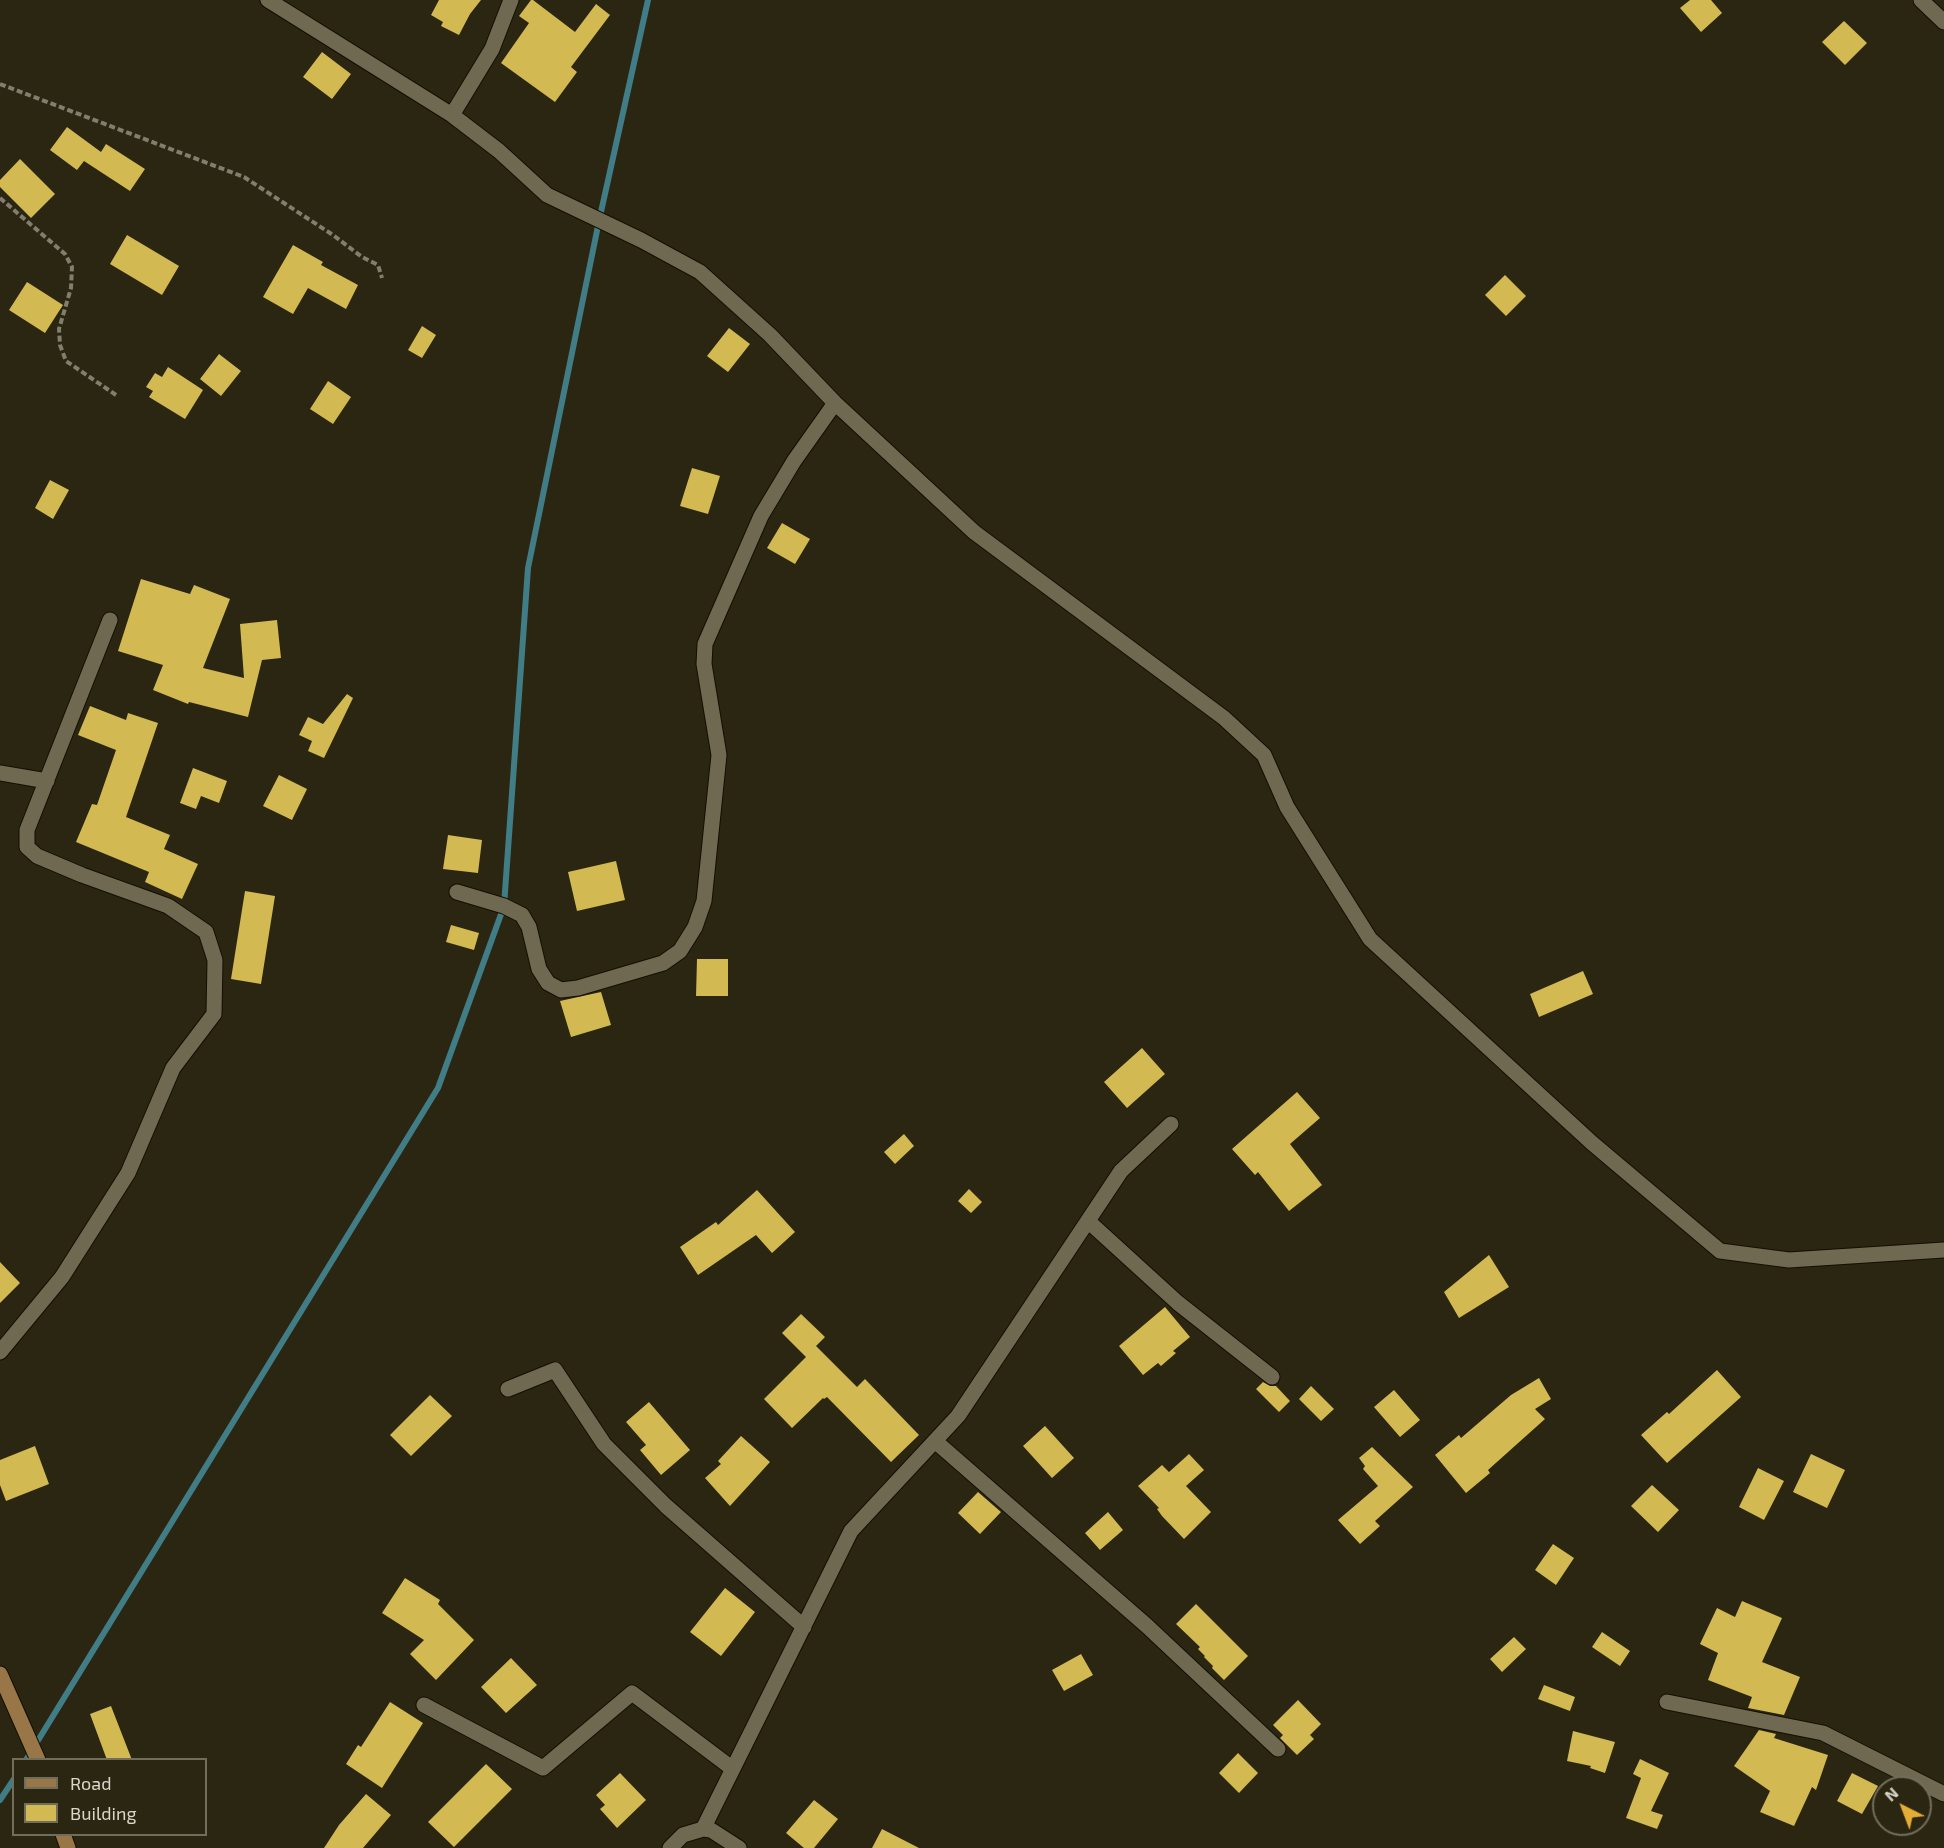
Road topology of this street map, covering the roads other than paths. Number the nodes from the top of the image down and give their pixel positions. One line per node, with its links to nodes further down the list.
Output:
1 (268, 0): 5 (street)
2 (511, 0): 5 (street)
3 (1921, 0): 4 (street)
4 (1944, 22)
5 (452, 115): 6 (street)
6 (835, 403): 10 (street); 13 (street)
7 (110, 620): 9 (street)
8 (0, 773): 9 (street)
9 (46, 781): 14 (street)
10 (457, 892)
11 (1171, 1124): 12 (street)
12 (1088, 1221): 15 (street); 17 (street)
13 (1944, 1250)
14 (0, 1352)
15 (1272, 1377)
16 (508, 1389): 18 (street)
17 (935, 1441): 18 (street); 22 (street)
18 (804, 1628): 24 (street)
19 (0, 1674): 23 (main road)
20 (1667, 1702): 25 (street)
21 (424, 1705): 24 (street)
22 (1278, 1749)
23 (37, 1758)
24 (734, 1769): 26 (street)
25 (1944, 1794)
26 (704, 1829): 27 (street); 28 (street)
27 (670, 1848)
28 (739, 1848)

